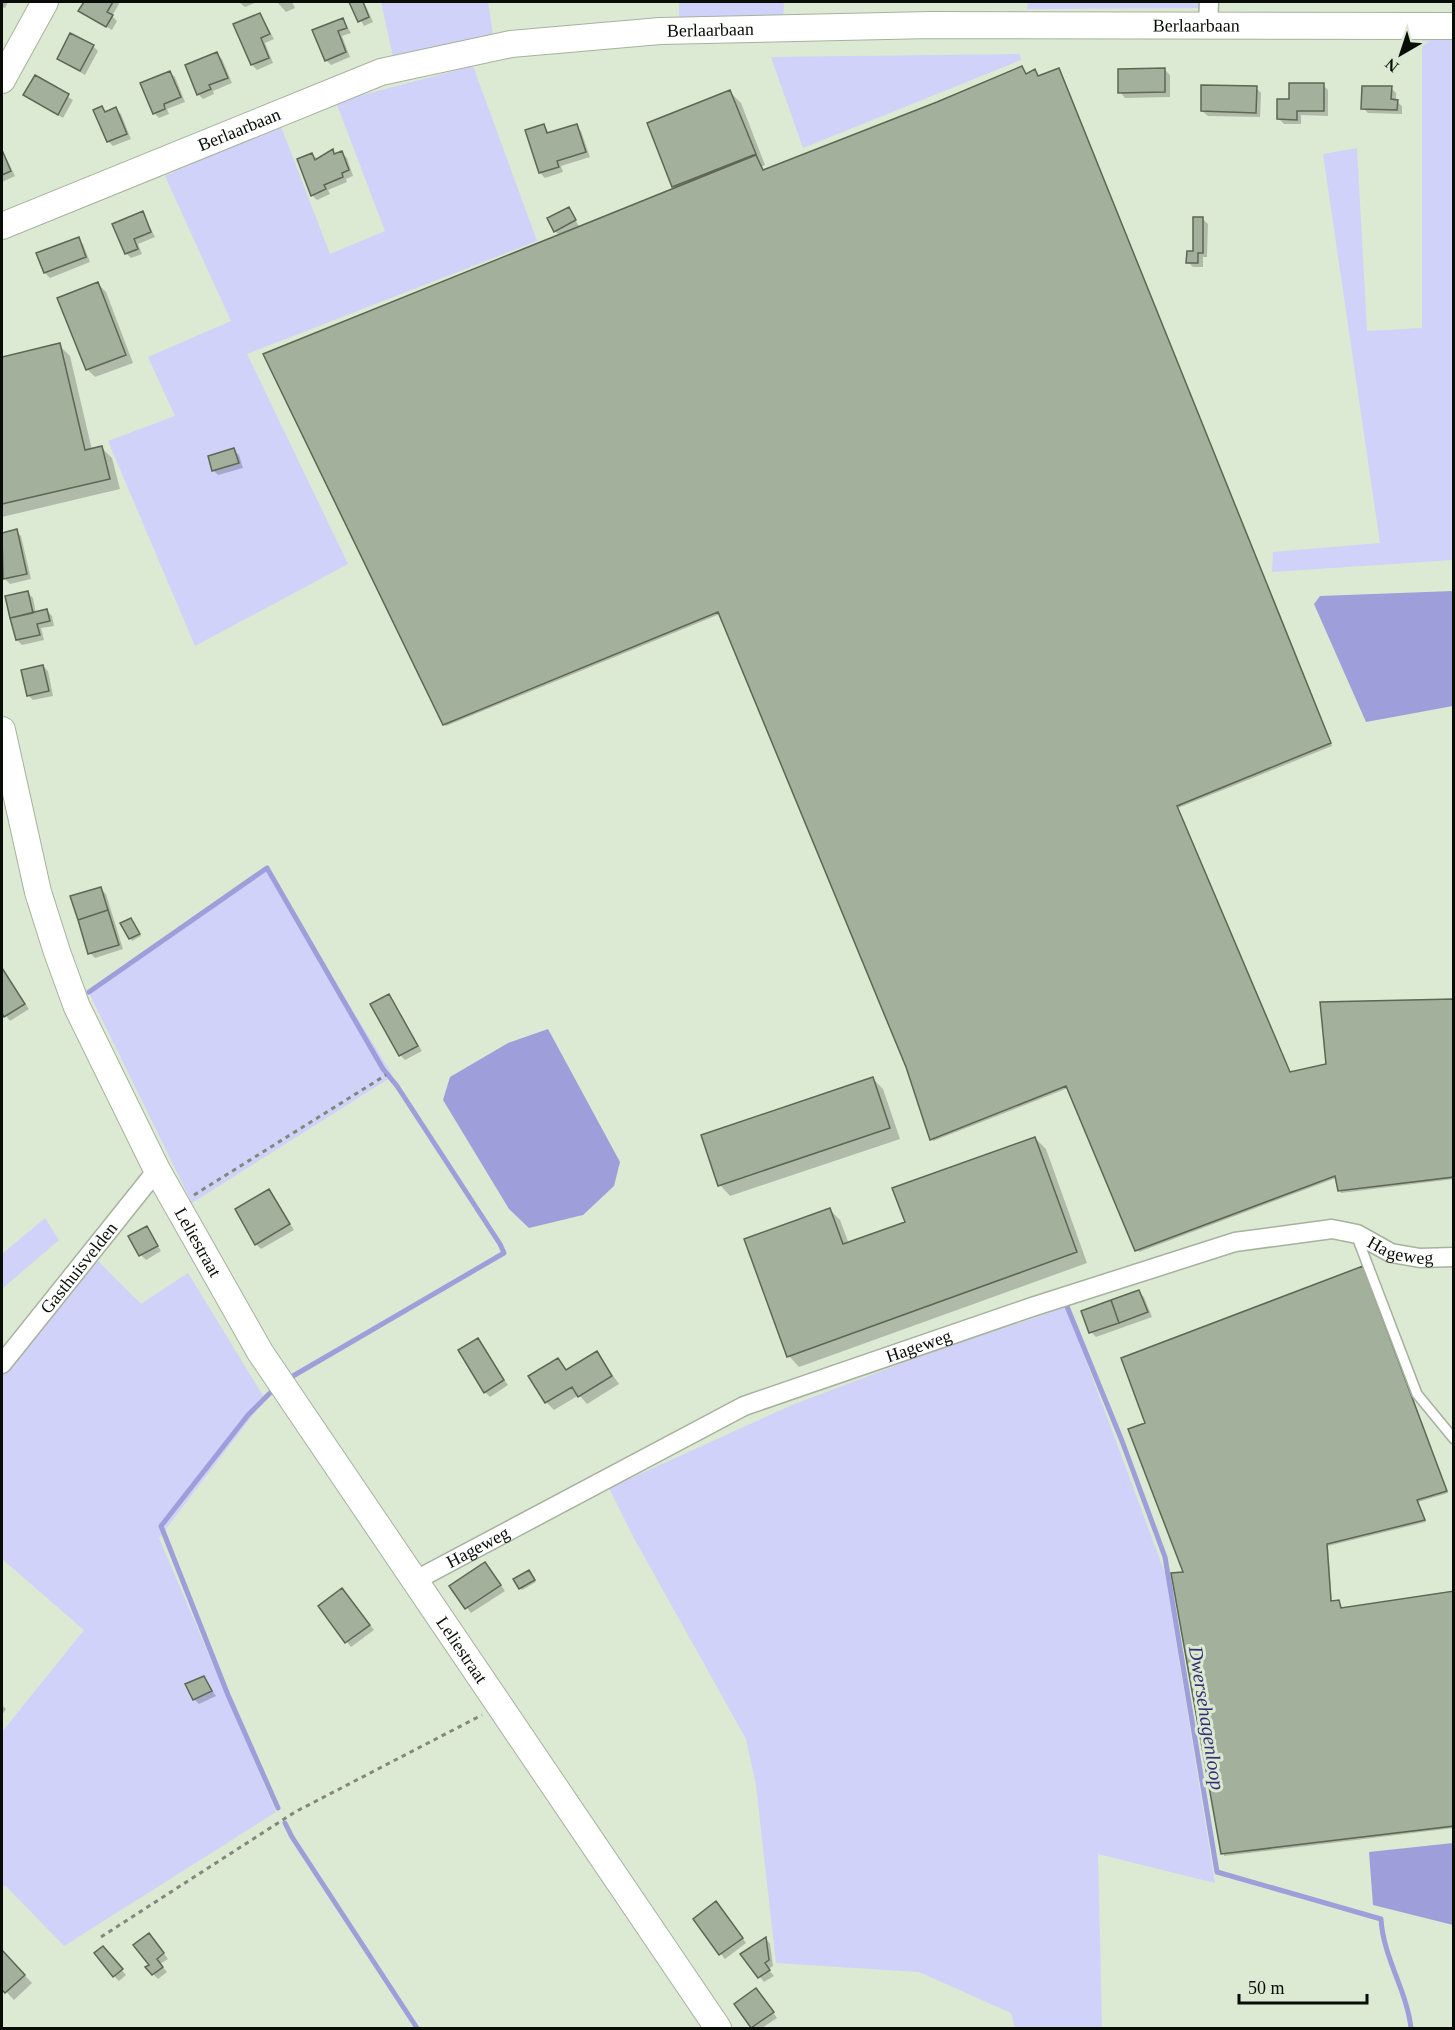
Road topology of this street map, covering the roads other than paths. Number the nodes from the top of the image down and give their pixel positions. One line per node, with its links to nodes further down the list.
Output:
1 (45, 2): 4 (street)
2 (1208, 13): 3 (street, Berlaarbaan); 5 (street, Berlaarbaan)
3 (1454, 26)
4 (2, 80)
5 (2, 226)
6 (2, 730): 7 (street, Leliestraat)
7 (156, 1170): 10 (street, Gasthuisvelden); 12 (street, Leliestraat)
8 (1357, 1234): 9 (street, Hageweg); 11 (lane); 12 (street, Hageweg)
9 (1454, 1257)
10 (2, 1365)
11 (1454, 1439)
12 (416, 1580): 13 (street, Leliestraat)
13 (718, 2028)

